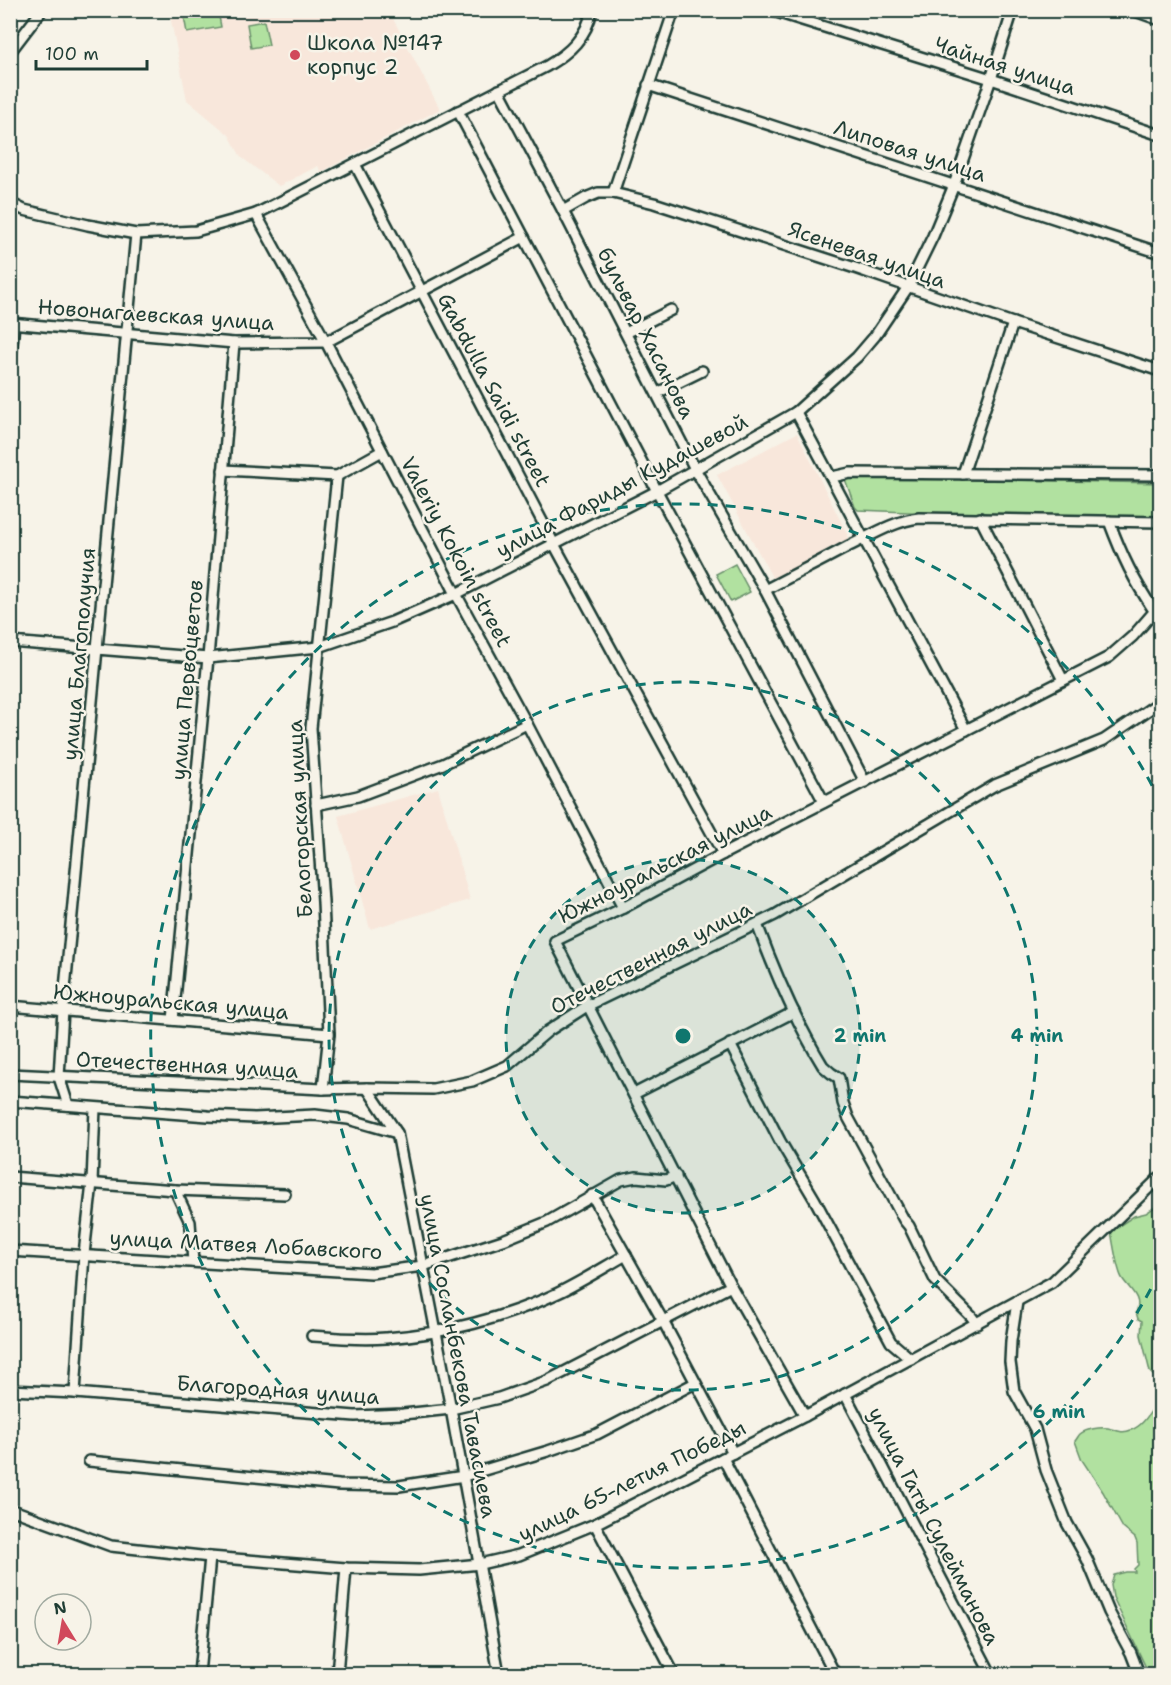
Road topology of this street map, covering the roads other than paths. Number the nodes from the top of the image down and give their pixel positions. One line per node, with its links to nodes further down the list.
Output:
1 (42, 10): 8 (street)
2 (592, 10): 11 (street)
3 (674, 10): 10 (street)
4 (770, 10): 9 (street, Чайная улица)
5 (1013, 10): 9 (street, улица Фариды Кудашевой)
6 (1132, 10): 7 (street)
7 (1161, 20)
8 (10, 52)
9 (991, 79): 13 (street, Чайная улица); 15 (street, улица Фариды Кудашевой)
10 (648, 85): 15 (street, Липовая улица); 16 (street)
11 (499, 90): 12 (street); 18 (street, бульвар Хасанова)
12 (458, 111): 14 (street); 21 (street)
13 (1161, 135)
14 (355, 164): 19 (street); 24 (street, Gabdulla Saidi street)
15 (954, 184): 22 (street, Липовая улица); 23 (street, улица Фариды Кудашевой)
16 (613, 193): 18 (street, Ясеневая улица); 23 (street, Ясеневая улица)
17 (10, 203): 20 (street)
18 (563, 211): 29 (street, бульвар Хасанова)
19 (256, 214): 20 (street); 30 (street, Valeriy Kokoin street)
20 (136, 234): 28 (street, улица Благополучия)
21 (524, 237): 24 (street, Новонагаевская улица); 44 (street)
22 (1161, 253)
23 (908, 287): 27 (street, Ясеневая улица); 36 (street, улица Фариды Кудашевой)
24 (422, 291): 30 (street, Новонагаевская улица); 49 (street, Gabdulla Saidi street)
25 (671, 310): 29 (street)
26 (12, 323): 28 (street, Новонагаевская улица); 32 (street)
27 (1013, 323): 33 (street, Ясеневая улица); 40 (street)
28 (127, 333): 31 (street, Новонагаевская улица); 55 (street, улица Благополучия)
29 (626, 333): 35 (street, бульвар Хасанова)
30 (326, 342): 31 (street, Новонагаевская улица); 37 (street, Valeriy Kokoin street)
31 (234, 343): 39 (street, улица Первоцветов)
32 (10, 365)
33 (1161, 370)
34 (702, 371): 35 (street)
35 (657, 393): 38 (street, бульвар Хасанова)
36 (796, 412): 38 (street, улица Фариды Кудашевой); 43 (street)
37 (382, 451): 42 (street); 51 (street, Valeriy Kokoin street)
38 (695, 469): 44 (street, улица Фариды Кудашевой); 50 (street, бульвар Хасанова)
39 (223, 470): 42 (street); 56 (street, улица Первоцветов)
40 (963, 474): 41 (street); 43 (street)
41 (1161, 475)
42 (337, 476): 54 (street, Белогорская улица)
43 (832, 477): 48 (street)
44 (657, 491): 49 (street, улица Фариды Кудашевой); 62 (street)
45 (980, 518): 46 (street); 48 (street); 57 (street)
46 (1109, 521): 47 (street); 52 (street)
47 (1161, 522)
48 (865, 538): 50 (street); 60 (street)
49 (554, 544): 51 (street, улица Фариды Кудашевой); 64 (street, Gabdulla Saidi street)
50 (765, 590): 61 (street, бульвар Хасанова)
51 (456, 594): 54 (street, улица Фариды Кудашевой); 59 (street, Valeriy Kokoin street)
52 (1158, 609): 57 (street, Южноуральская улица)
53 (10, 642): 55 (street, улица Фариды Кудашевой)
54 (319, 647): 56 (street, улица Фариды Кудашевой); 63 (street, Белогорская улица)
55 (97, 649): 56 (street, улица Фариды Кудашевой); 69 (street, улица Благополучия)
56 (208, 658): 71 (street, улица Первоцветов)
57 (1063, 680): 60 (street, Южноуральская улица)
58 (1161, 702): 66 (street, Отечественная улица)
59 (527, 724): 63 (street); 65 (street, Valeriy Kokoin street)
60 (966, 730): 61 (street, Южноуральская улица)
61 (865, 782): 62 (street, Южноуральская улица)
62 (824, 802): 64 (street, Южноуральская улица)
63 (316, 805): 72 (street, Белогорская улица)
64 (723, 854): 65 (street, Южноуральская улица)
65 (623, 908): 68 (street, Южноуральская улица)
66 (757, 924): 68 (street, Отечественная улица); 70 (street)
67 (10, 1006): 69 (street, Южноуральская улица)
68 (587, 1006): 76 (street, Отечественная улица); 78 (street, Южноуральская улица)
69 (63, 1010): 71 (street, Южноуральская улица); 75 (street, улица Благополучия)
70 (794, 1012): 73 (street); 98 (street)
71 (173, 1020): 72 (street, Южноуральская улица)
72 (329, 1034): 77 (street, Белогорская улица)
73 (729, 1044): 78 (street); 101 (street)
74 (10, 1074): 75 (street, Отечественная улица)
75 (59, 1077): 77 (street, Отечественная улица); 80 (street)
76 (367, 1088): 77 (street, Отечественная улица); 82 (street, улица Сосланбекова Тавасиева)
77 (323, 1089)
78 (634, 1094): 83 (street, Южноуральская улица)
79 (10, 1101): 80 (street)
80 (69, 1105): 81 (street)
81 (94, 1108): 82 (street); 86 (street)
82 (396, 1133): 94 (street, улица Сосланбекова Тавасиева)
83 (676, 1176): 89 (street, улица Матвея Лобавского); 95 (street, Южноуральская улица)
84 (10, 1177): 86 (street)
85 (1161, 1177): 96 (street, улица 65-летия Победы)
86 (92, 1183): 87 (street); 91 (street)
87 (175, 1190): 88 (street); 93 (street)
88 (285, 1194)
89 (592, 1195): 92 (street); 94 (street, улица Матвея Лобавского)
90 (10, 1251): 91 (street, улица Матвея Лобавского)
91 (84, 1254): 93 (street, улица Матвея Лобавского); 104 (street)
92 (626, 1255): 97 (street); 99 (street)
93 (193, 1262): 94 (street, улица Матвея Лобавского)
94 (423, 1266): 99 (street, улица Сосланбекова Тавасиева)
95 (731, 1286): 97 (street, Благородная улица); 107 (street, Южноуральская улица)
96 (1017, 1302): 98 (street, улица 65-летия Победы); 123 (street)
97 (663, 1321): 102 (street); 106 (street, Благородная улица)
98 (977, 1324): 101 (street, улица 65-летия Победы)
99 (435, 1332): 100 (street); 106 (street, улица Сосланбекова Тавасиева)
100 (312, 1336)
101 (911, 1359): 105 (street, улица 65-летия Победы)
102 (695, 1383): 108 (street); 111 (street)
103 (10, 1390): 104 (street, Благородная улица)
104 (75, 1393): 106 (street, Благородная улица)
105 (845, 1394): 107 (street, улица 65-летия Победы); 122 (street, улица Гаты Сулейманова)
106 (451, 1409): 111 (street, улица Сосланбекова Тавасиева)
107 (805, 1416): 108 (street, улица 65-летия Победы)
108 (733, 1453): 109 (street, улица 65-летия Победы)
109 (723, 1458): 113 (street, улица 65-летия Победы); 121 (street)
110 (89, 1461): 111 (street)
111 (464, 1476): 115 (street, улица Сосланбекова Тавасиева)
112 (10, 1509): 114 (street, улица 65-летия Победы)
113 (595, 1524): 115 (street, улица 65-летия Победы); 120 (street)
114 (210, 1557): 116 (street, улица 65-летия Победы); 117 (street)
115 (480, 1564): 116 (street, улица 65-летия Победы); 119 (street, улица Сосланбекова Тавасиева)
116 (346, 1568): 118 (street)
117 (199, 1674)
118 (337, 1674)
119 (499, 1674)
120 (674, 1674)
121 (835, 1674)
122 (991, 1674)
123 (1139, 1674)

